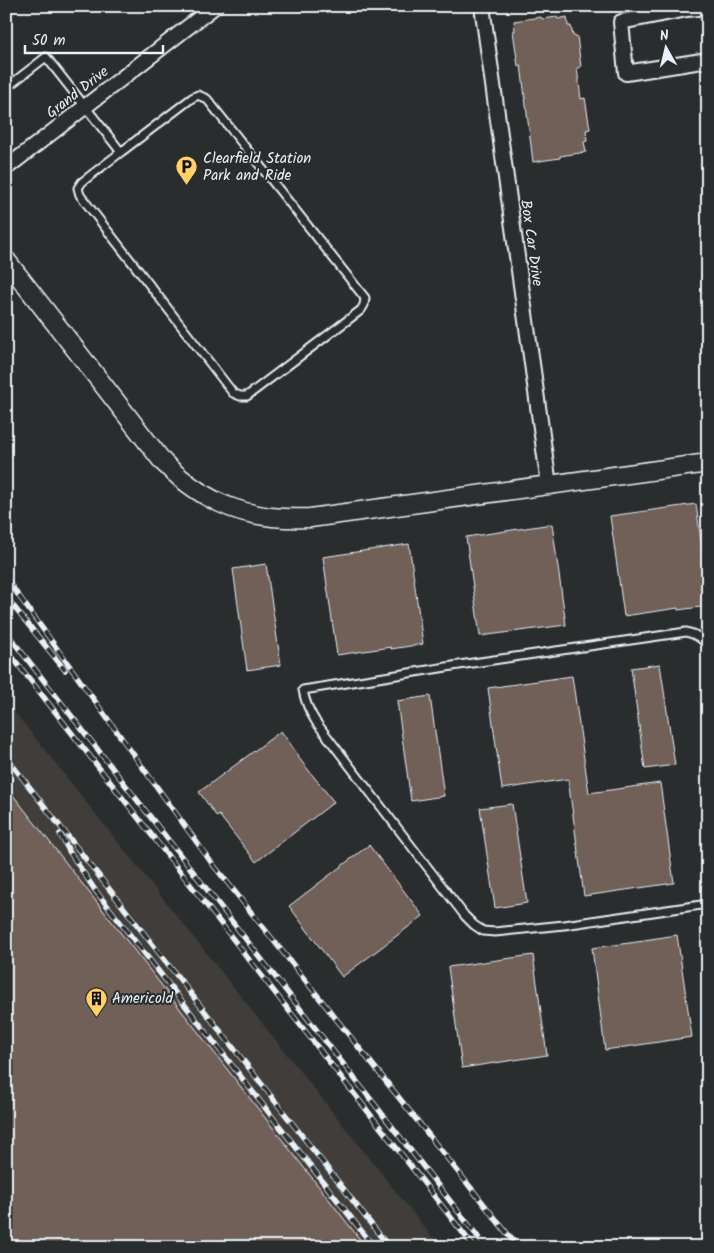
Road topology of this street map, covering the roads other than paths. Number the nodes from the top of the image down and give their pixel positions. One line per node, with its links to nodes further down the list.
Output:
1 (482, 6): 12 (street, Box Car Drive)
2 (708, 7): 3 (street)
3 (687, 8): 5 (street)
4 (207, 9): 7 (street, Grand Drive)
5 (708, 60)
6 (6, 88): 7 (lane)
7 (85, 107): 8 (lane); 9 (street, Grand Drive)
8 (121, 152): 8 (lane)
9 (6, 168)
10 (7, 264): 12 (street)
11 (708, 463): 12 (street)
12 (549, 484)
13 (708, 646): 14 (lane)
14 (708, 904)

